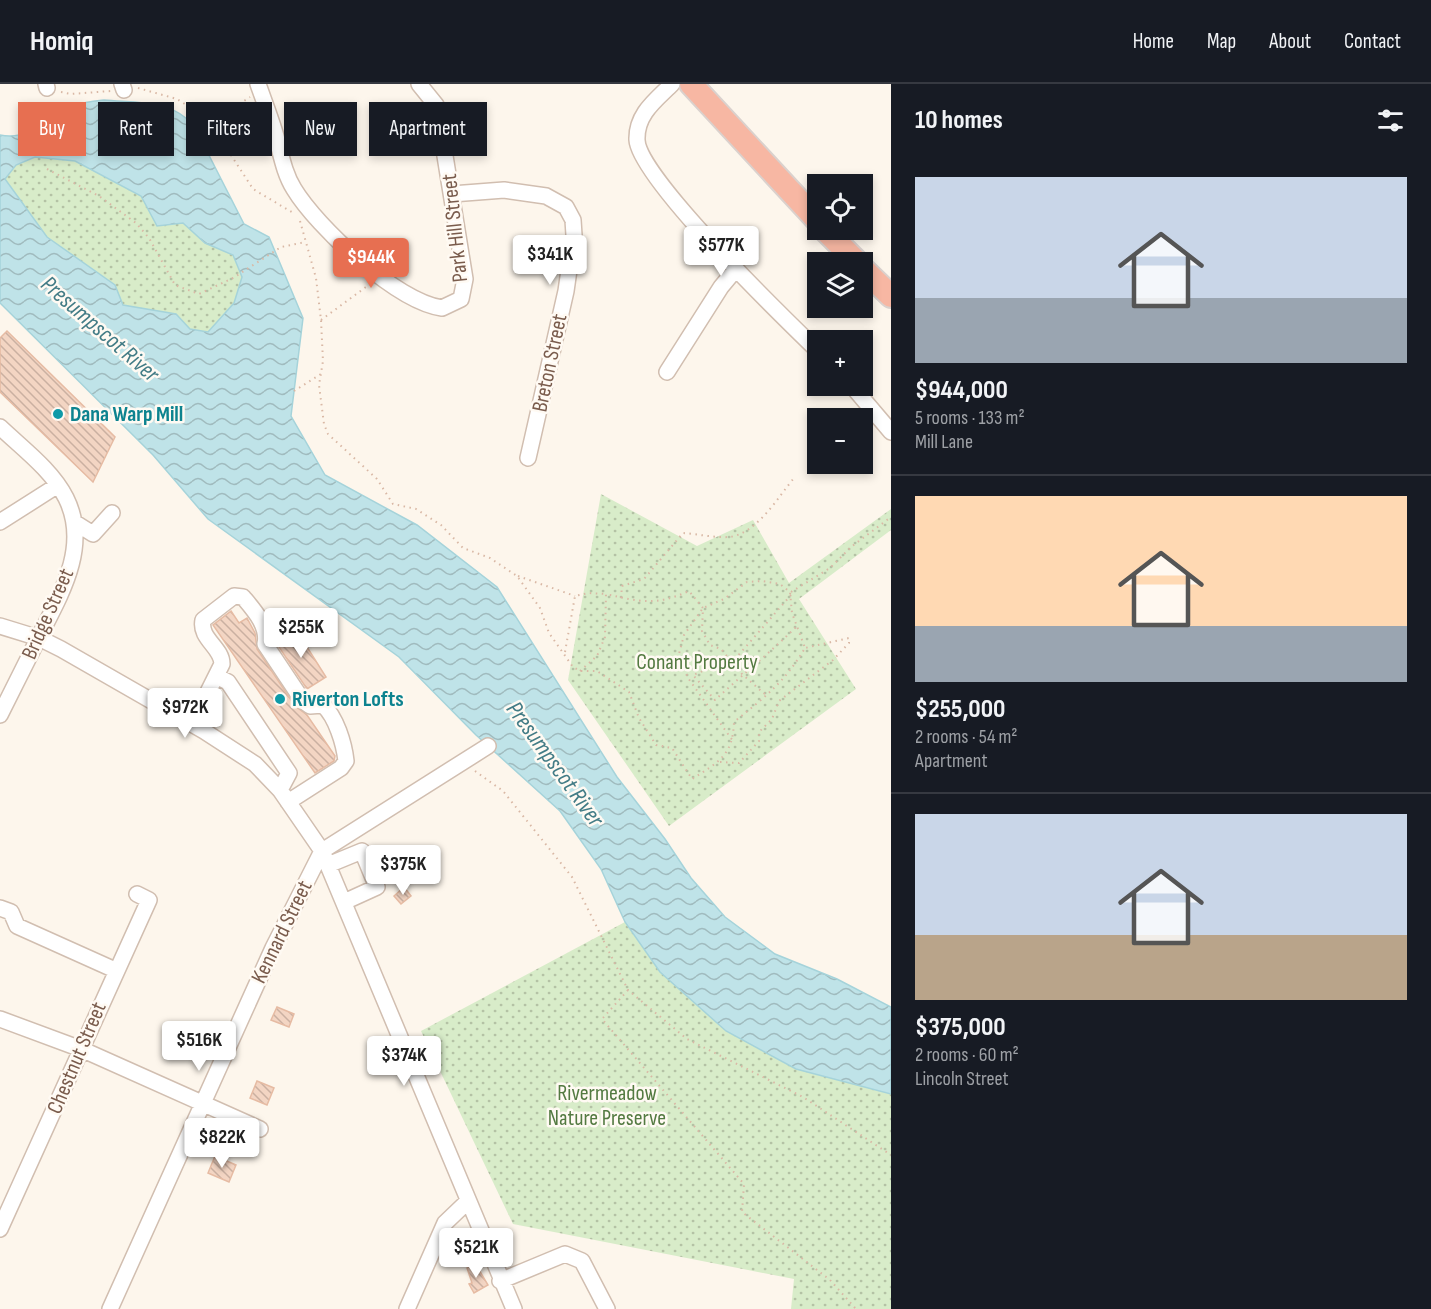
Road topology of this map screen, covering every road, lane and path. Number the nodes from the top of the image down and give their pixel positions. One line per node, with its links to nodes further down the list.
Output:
1 (419, 84): 11 (street, Park Hill Street)
2 (672, 84): 16 (street)
3 (691, 84): 12 (highway)
4 (46, 86): 5 (path)
5 (123, 87): 8 (path)
6 (259, 88): 7 (path); 17 (street)
7 (240, 102)
8 (186, 105)
9 (232, 156): 14 (path)
10 (47, 169): 14 (path)
11 (452, 194): 17 (street, Park Hill Street); 28 (street, Breton Street)
12 (807, 209)
13 (835, 240): 15 (highway)
14 (306, 242): 20 (path)
15 (847, 252)
16 (736, 269): 21 (street); 22 (street)
17 (381, 276): 20 (path)
18 (873, 279): 19 (highway)
19 (891, 296)
20 (321, 320): 23 (path)
21 (807, 340)
22 (667, 372)
23 (321, 374): 24 (path); 35 (path)
24 (294, 391)
25 (860, 396): 27 (street)
26 (0, 427): 30 (street, Bridge Street)
27 (891, 432)
28 (528, 458)
29 (794, 478): 39 (path)
30 (58, 485): 33 (street); 34 (street, Bridge Street)
31 (112, 513): 34 (street)
32 (891, 517): 37 (path)
33 (0, 522)
34 (74, 522): 43 (street, Bridge Street)
35 (517, 576): 38 (path); 45 (path)
36 (606, 594): 38 (path); 39 (path); 47 (path)
37 (790, 594): 40 (path); 42 (path); 46 (path)
38 (575, 596): 45 (path)
39 (621, 598): 40 (path)
40 (703, 608): 46 (path); 53 (path)
41 (0, 626): 43 (street)
42 (797, 626): 44 (path); 48 (path)
43 (39, 639): 51 (street, Bridge Street); 52 (street)
44 (805, 648): 50 (path); 56 (path)
45 (565, 652): 47 (path)
46 (732, 660): 48 (path); 48 (path)
47 (580, 671): 56 (path)
48 (742, 674): 50 (path)
49 (218, 677): 52 (street); 57 (street); 57 (street)
50 (767, 696): 53 (path)
51 (0, 715)
52 (192, 724): 57 (street)
53 (733, 741): 56 (path)
54 (488, 746): 55 (street)
55 (463, 761): 58 (street); 63 (path)
56 (720, 762)
57 (284, 796): 58 (street)
58 (325, 858): 60 (street); 60 (street); 66 (street, Kennard Street)
59 (137, 894): 62 (street, Chestnut Street)
60 (344, 902): 69 (street)
61 (0, 908): 62 (street)
62 (115, 970): 65 (street, Chestnut Street)
63 (628, 990): 68 (path); 76 (path)
64 (0, 1019): 65 (street)
65 (81, 1049): 66 (street); 70 (street, Chestnut Street)
66 (203, 1103): 67 (street); 72 (street, Kennard Street)
67 (260, 1129)
68 (891, 1155)
69 (468, 1201): 71 (street); 73 (street)
70 (0, 1229)
71 (500, 1281): 74 (street); 75 (street)
72 (111, 1309)
73 (407, 1309)
74 (514, 1309)
75 (607, 1309)
76 (856, 1309)

